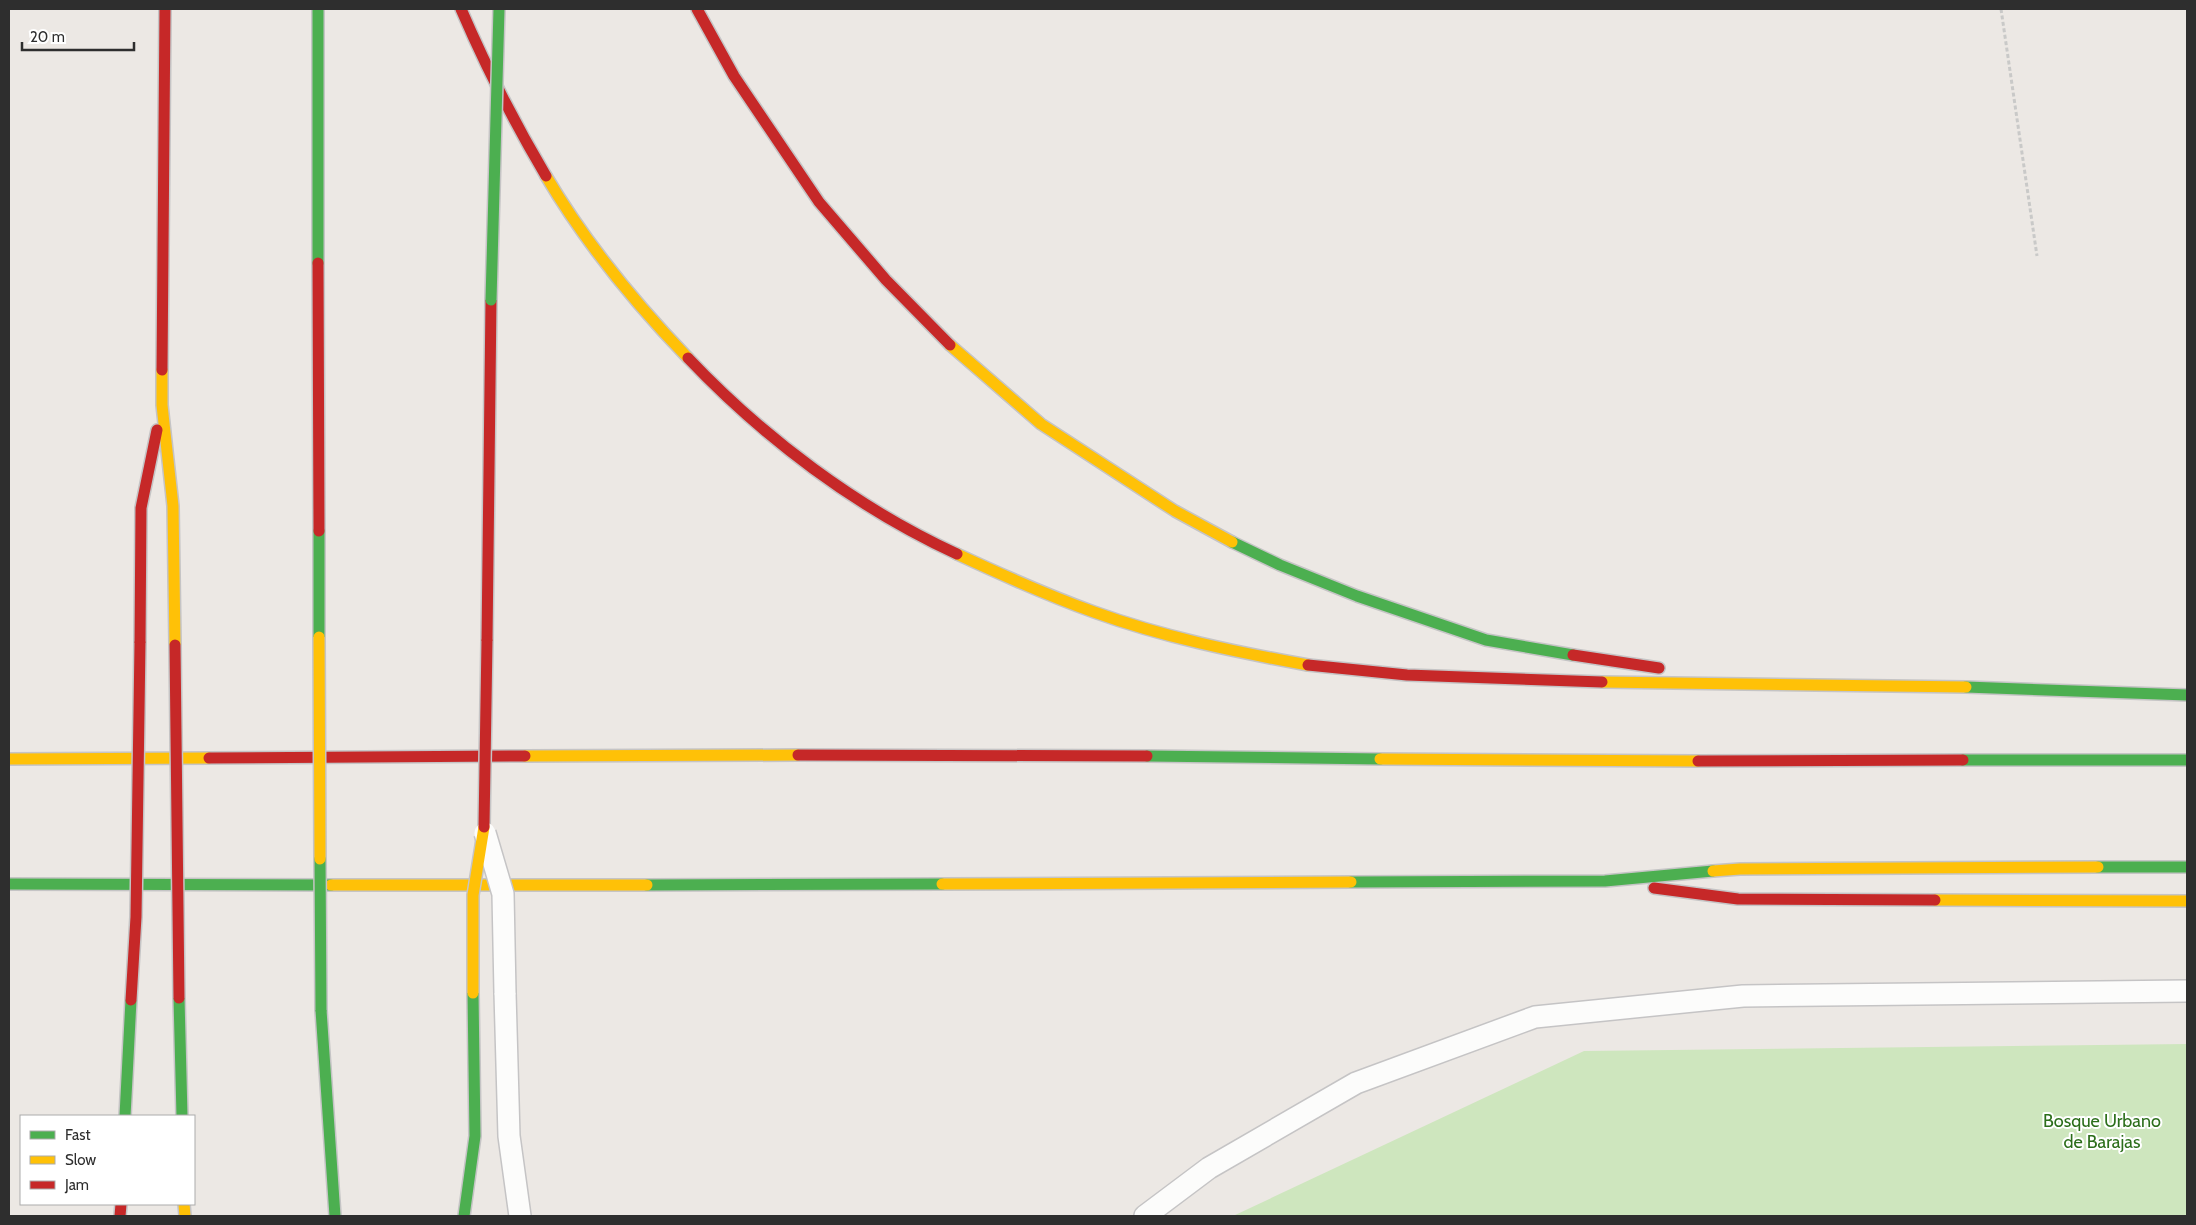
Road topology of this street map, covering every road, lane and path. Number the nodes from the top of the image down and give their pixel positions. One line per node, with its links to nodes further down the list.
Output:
1 (165, 9): 8 (main road)
2 (318, 9): 21 (main road, bridge)
3 (462, 9): 9 (main road)
4 (499, 9): 13 (main road, bridge)
5 (697, 9): 9 (main road)
6 (2001, 9): 7 (path)
7 (2038, 256)
8 (162, 404): 19 (main road, bridge); 20 (main road, bridge)
9 (1798, 684): 10 (main road)
10 (2187, 695)
11 (9, 759): 12 (main road)
12 (2187, 760)
13 (484, 827): 22 (main road, bridge); 23 (lane, bridge)
14 (2187, 868): 15 (main road)
15 (1605, 881): 16 (main road); 17 (main road)
16 (9, 884)
17 (2187, 902)
18 (2187, 991): 24 (lane)
19 (125, 1115)
20 (182, 1115)
21 (335, 1216)
22 (464, 1216)
23 (520, 1216)
24 (1145, 1216)

